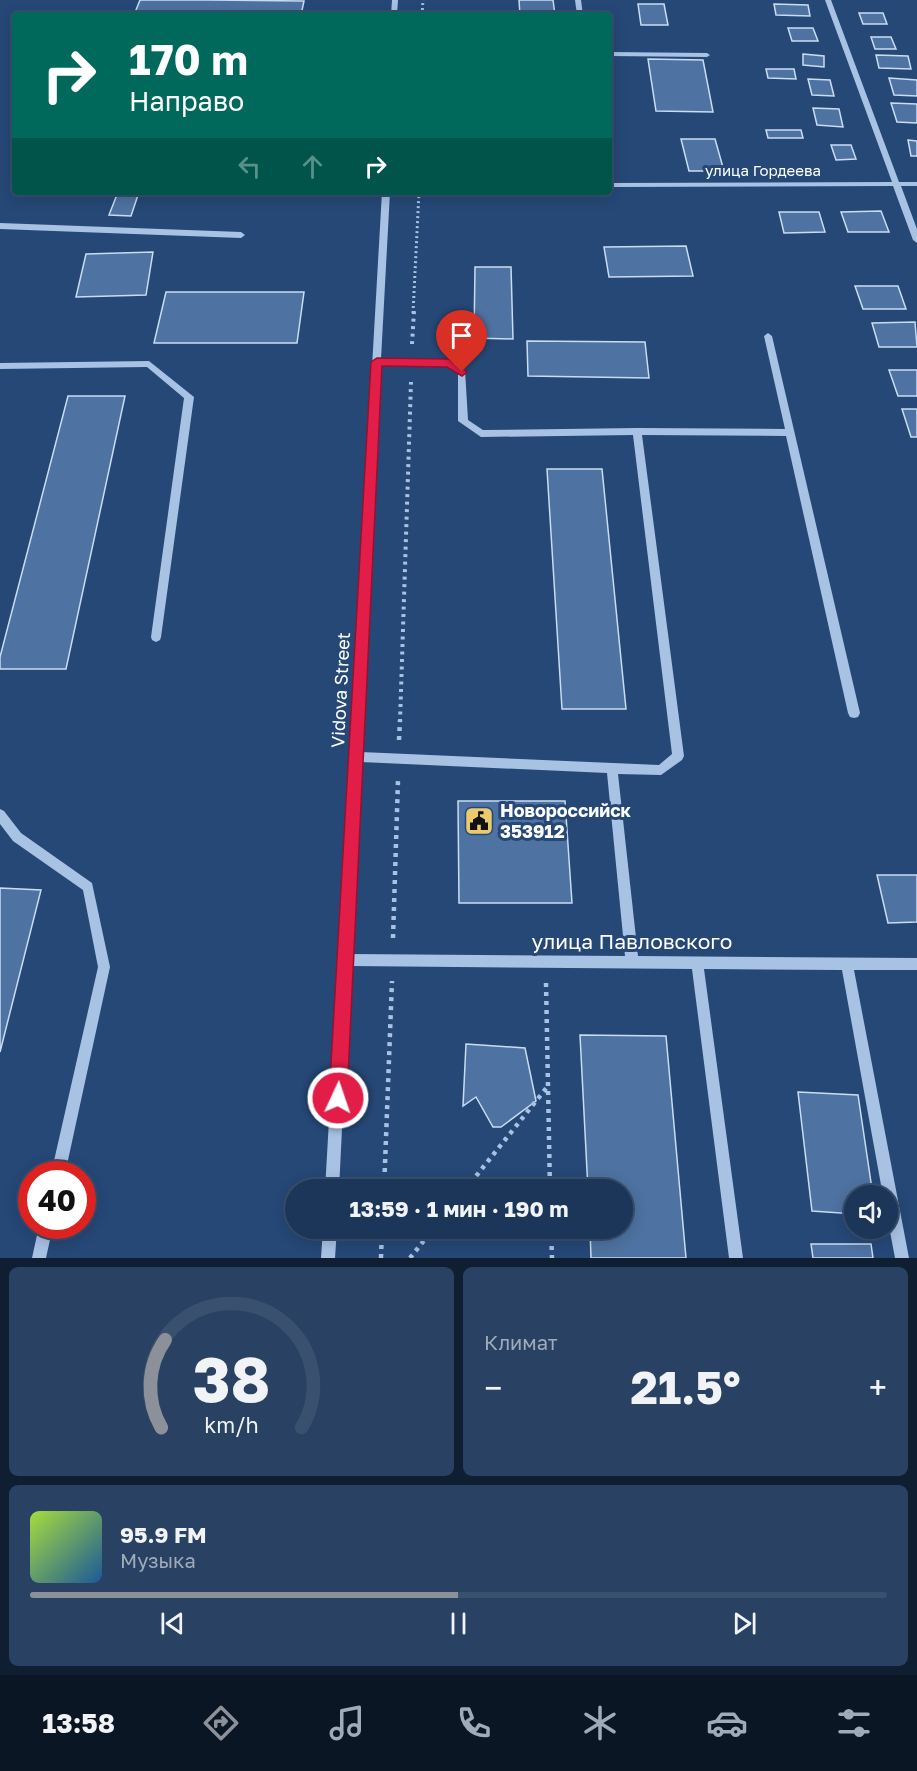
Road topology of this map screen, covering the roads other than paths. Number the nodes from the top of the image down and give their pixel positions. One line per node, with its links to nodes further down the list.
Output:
1 (828, 0): 4 (street)
2 (612, 54): 3 (street)
3 (707, 55)
4 (896, 184): 5 (street, улица Гордеева); 6 (street, улица Гордеева); 10 (street)
5 (917, 184)
6 (612, 185)
7 (386, 195): 12 (street, Vidova Street)
8 (0, 226): 9 (street)
9 (241, 235)
10 (917, 240)
11 (768, 336): 15 (street)
12 (377, 362): 14 (street); 18 (street, Vidova Street)
13 (0, 366): 16 (street)
14 (637, 431): 15 (street); 19 (street)
15 (790, 433): 17 (street)
16 (156, 638)
17 (854, 713)
18 (357, 757): 19 (street); 21 (street, Vidova Street)
19 (612, 768): 22 (street)
20 (0, 815): 26 (street)
21 (346, 960): 22 (street, улица Павловского); 27 (street, Vidova Street)
22 (632, 962): 23 (street, улица Павловского)
23 (697, 962): 24 (street, улица Павловского); 32 (street)
24 (847, 964): 25 (street, улица Павловского); 33 (street)
25 (917, 964)
26 (60, 1161)
27 (333, 1179)
28 (43, 1239): 30 (street)
29 (329, 1239): 31 (street)
30 (39, 1258)
31 (328, 1258)
32 (736, 1258)
33 (903, 1258)

